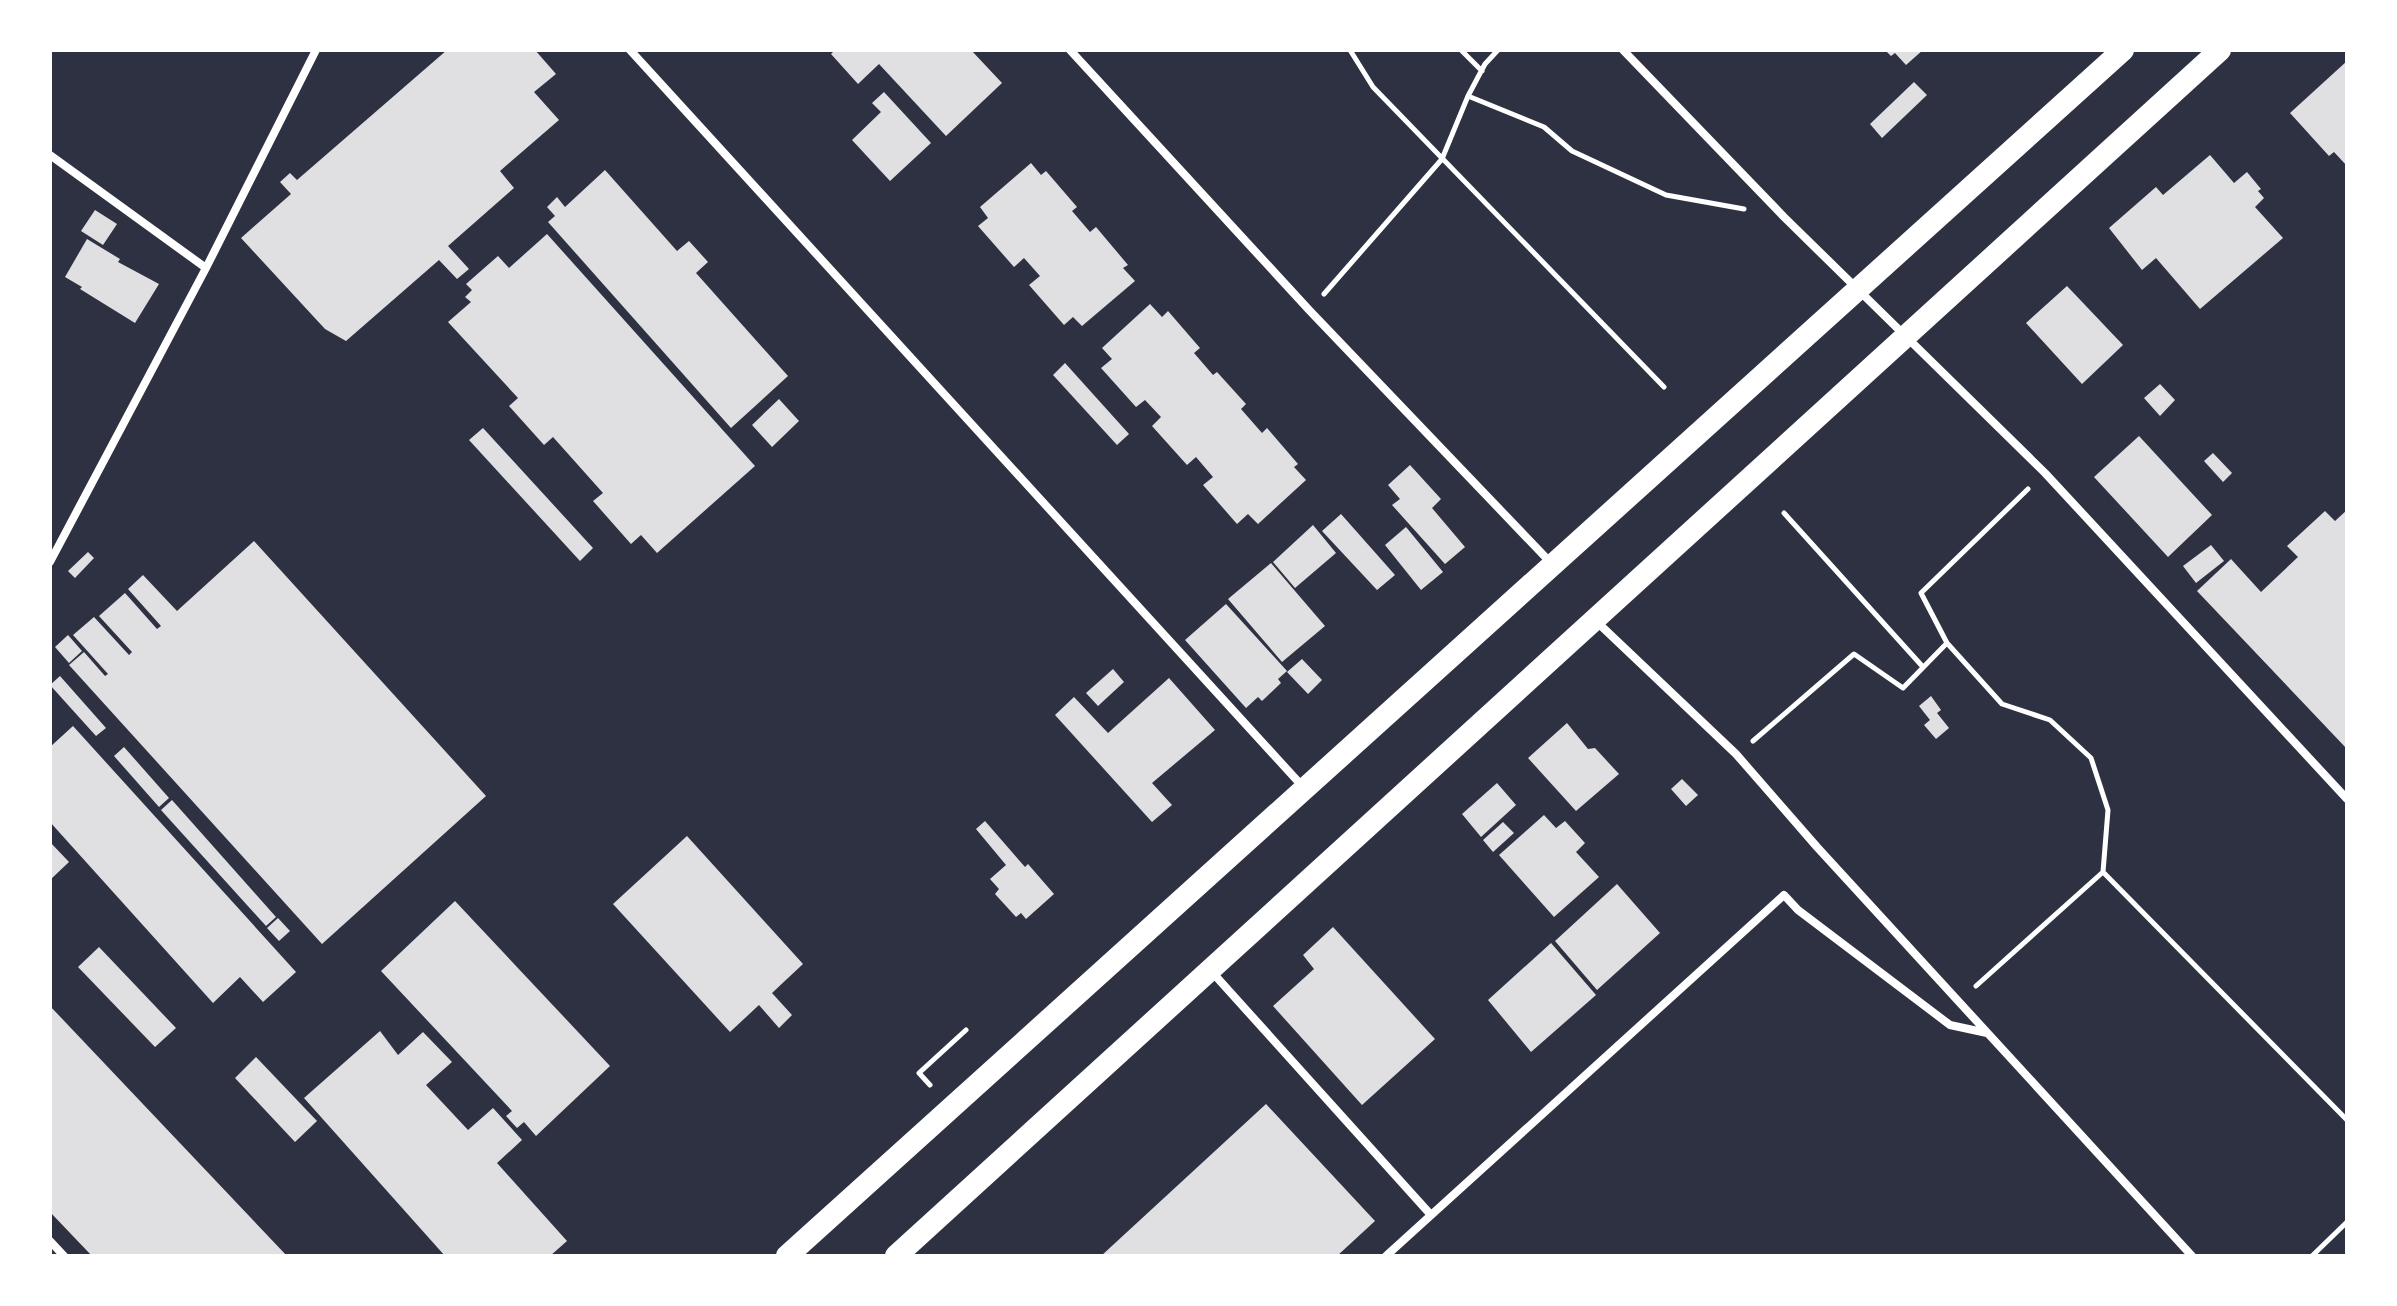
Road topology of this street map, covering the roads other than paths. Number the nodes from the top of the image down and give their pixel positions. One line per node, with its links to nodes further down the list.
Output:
1 (316, 50): 8 (street)
2 (630, 50): 14 (street)
3 (1070, 50): 12 (street)
4 (1623, 50): 9 (street)
5 (2123, 50): 9 (highway)
6 (2220, 50): 10 (highway)
7 (50, 155): 8 (street)
8 (206, 268): 11 (street)
9 (1858, 290): 10 (street); 12 (highway)
10 (1905, 336): 13 (highway); 15 (street)
11 (50, 562)
12 (1553, 565): 14 (highway)
13 (1594, 618): 16 (highway); 17 (street)
14 (1306, 790): 21 (highway)
15 (2347, 799)
16 (1209, 970): 18 (street); 22 (highway)
17 (1987, 1033): 18 (street); 24 (street)
18 (1431, 1215): 23 (street)
19 (50, 1241): 20 (street)
20 (64, 1256)
21 (787, 1256)
22 (896, 1256)
23 (1386, 1256)
24 (2192, 1256)

